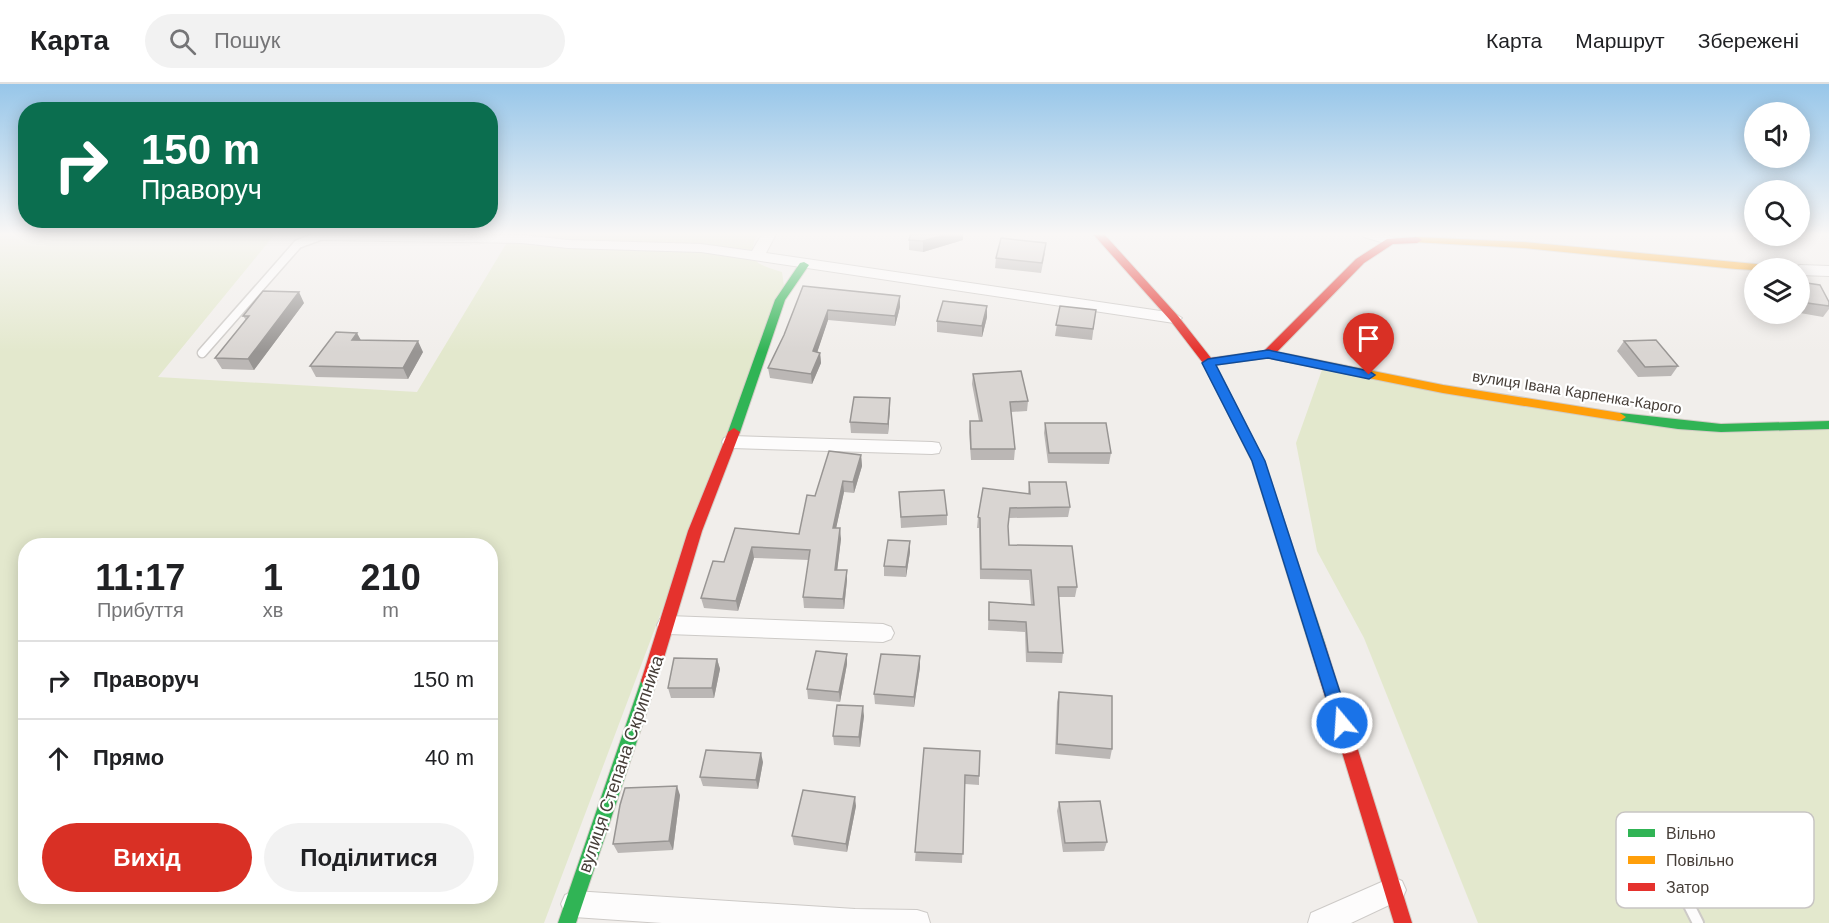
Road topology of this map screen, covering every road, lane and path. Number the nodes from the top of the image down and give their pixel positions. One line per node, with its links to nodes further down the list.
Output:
1 (272, 273): 7 (lane)
2 (798, 273): 11 (street, вулиця Степана Скрипника)
3 (861, 273): 6 (street)
4 (1133, 273): 6 (street)
5 (1348, 273): 8 (street)
6 (1174, 318): 9 (street)
7 (202, 353)
8 (1268, 354): 9 (street); 10 (street, вулиця Івана Карпенка-Карого)
9 (1208, 363): 15 (street)
10 (1829, 425)
11 (731, 442): 12 (street); 13 (street, вулиця Степана Скрипника)
12 (932, 448)
13 (668, 625): 14 (street); 17 (street, вулиця Степана Скрипника)
14 (883, 633)
15 (1393, 890): 20 (street); 21 (street)
16 (1690, 908): 22 (lane)
17 (571, 913): 18 (street, вулиця Степана Скрипника)
18 (855, 923): 19 (street, вулиця Степана Скрипника)
19 (918, 923)
20 (1321, 923)
21 (1403, 923)
22 (1698, 923)

